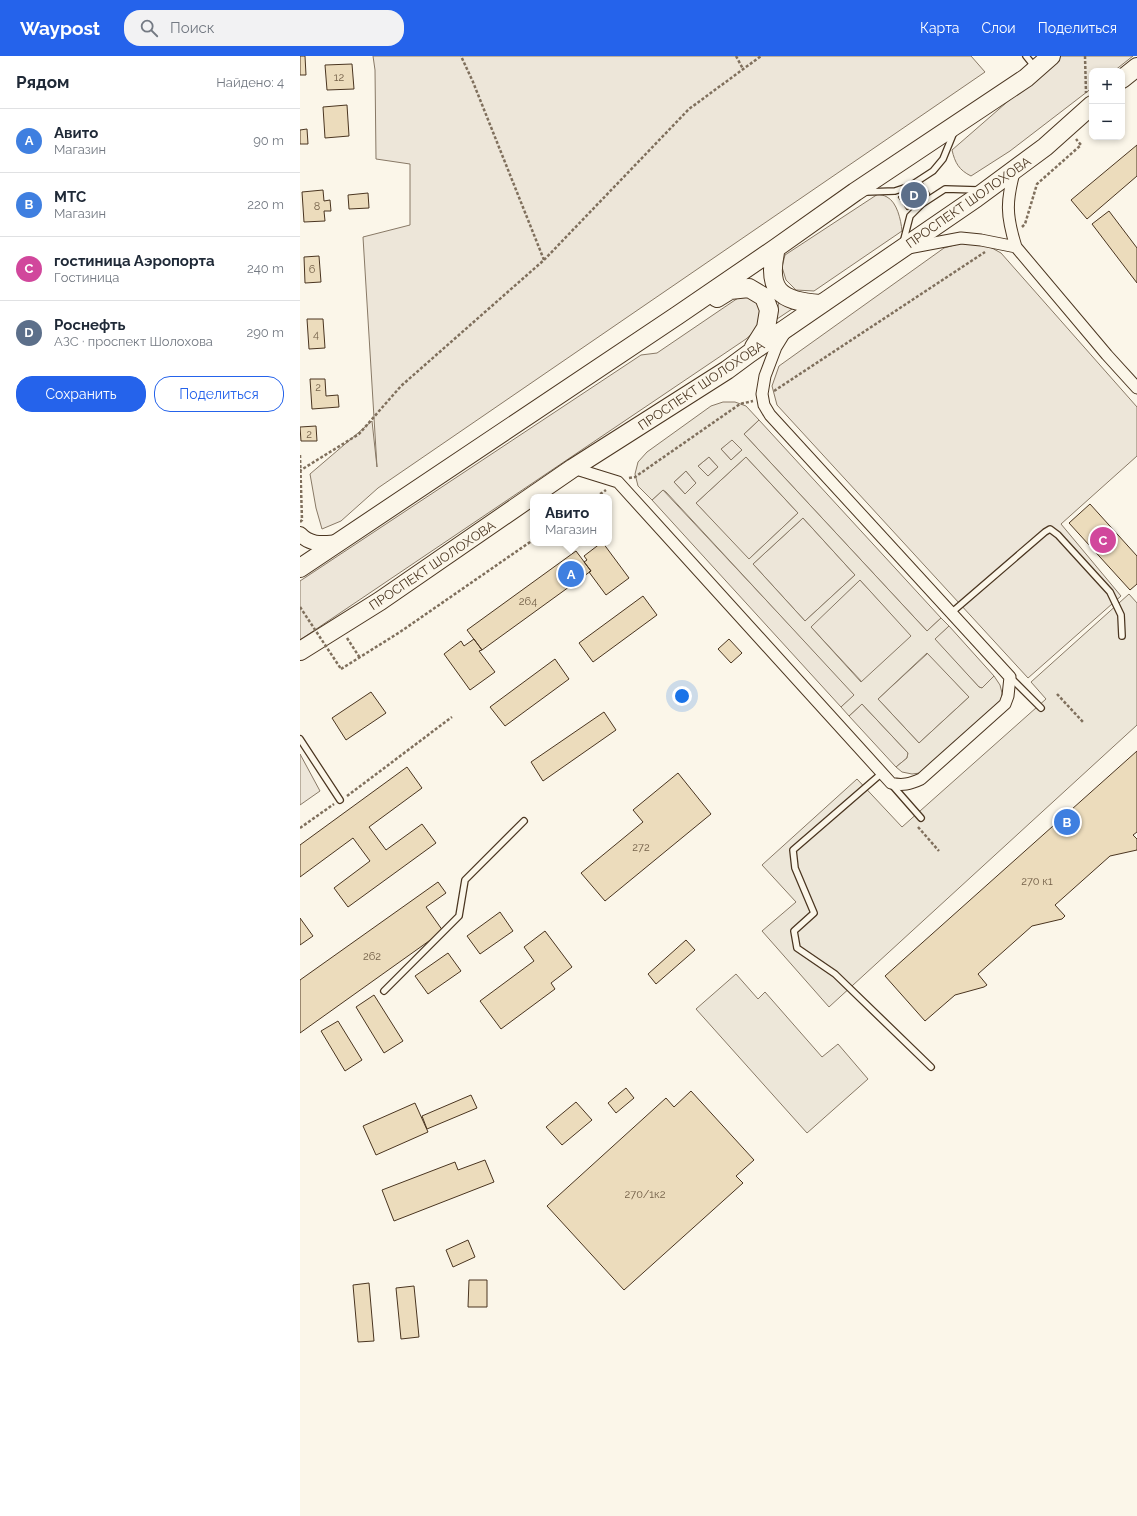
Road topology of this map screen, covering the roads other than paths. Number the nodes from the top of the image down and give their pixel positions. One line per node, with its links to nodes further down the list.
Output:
1 (1051, 56): 2 (main road)
2 (1031, 62): 6 (main road)
3 (1137, 66): 4 (main road)
4 (1125, 77)
5 (1089, 108): 7 (main road, ПРОСПЕКТ ШОЛОХОВА)
6 (958, 123): 9 (main road); 9 (lane)
7 (1015, 169): 8 (main road, ПРОСПЕКТ ШОЛОХОВА); 10 (street)
8 (986, 190): 12 (main road, ПРОСПЕКТ ШОЛОХОВА); 12 (lane)
9 (855, 192): 11 (main road)
10 (1016, 247): 12 (street); 17 (street)
11 (776, 248): 13 (main road); 14 (main road)
12 (901, 249): 13 (main road, ПРОСПЕКТ ШОЛОХОВА)
13 (820, 304): 15 (main road, ПРОСПЕКТ ШОЛОХОВА)
14 (678, 315): 16 (main road); 22 (main road)
15 (792, 324): 16 (main road, ПРОСПЕКТ ШОЛОХОВА); 24 (street)
16 (750, 353): 18 (main road, ПРОСПЕКТ ШОЛОХОВА)
17 (1137, 388)
18 (573, 468): 19 (main road, ПРОСПЕКТ ШОЛОХОВА); 30 (street)
19 (535, 494)
20 (530, 498): 26 (main road, ПРОСПЕКТ ШОЛОХОВА)
21 (300, 534): 22 (street)
22 (339, 542): 23 (main road)
23 (300, 568)
24 (951, 613): 25 (lane); 27 (street)
25 (1122, 636)
26 (300, 651)
27 (1010, 677): 28 (lane); 31 (street)
28 (1041, 708)
29 (300, 739): 32 (lane)
30 (882, 773): 31 (street); 36 (lane)
31 (891, 783): 33 (lane)
32 (340, 800)
33 (922, 818)
34 (524, 821): 35 (lane)
35 (384, 992)
36 (931, 1067)

